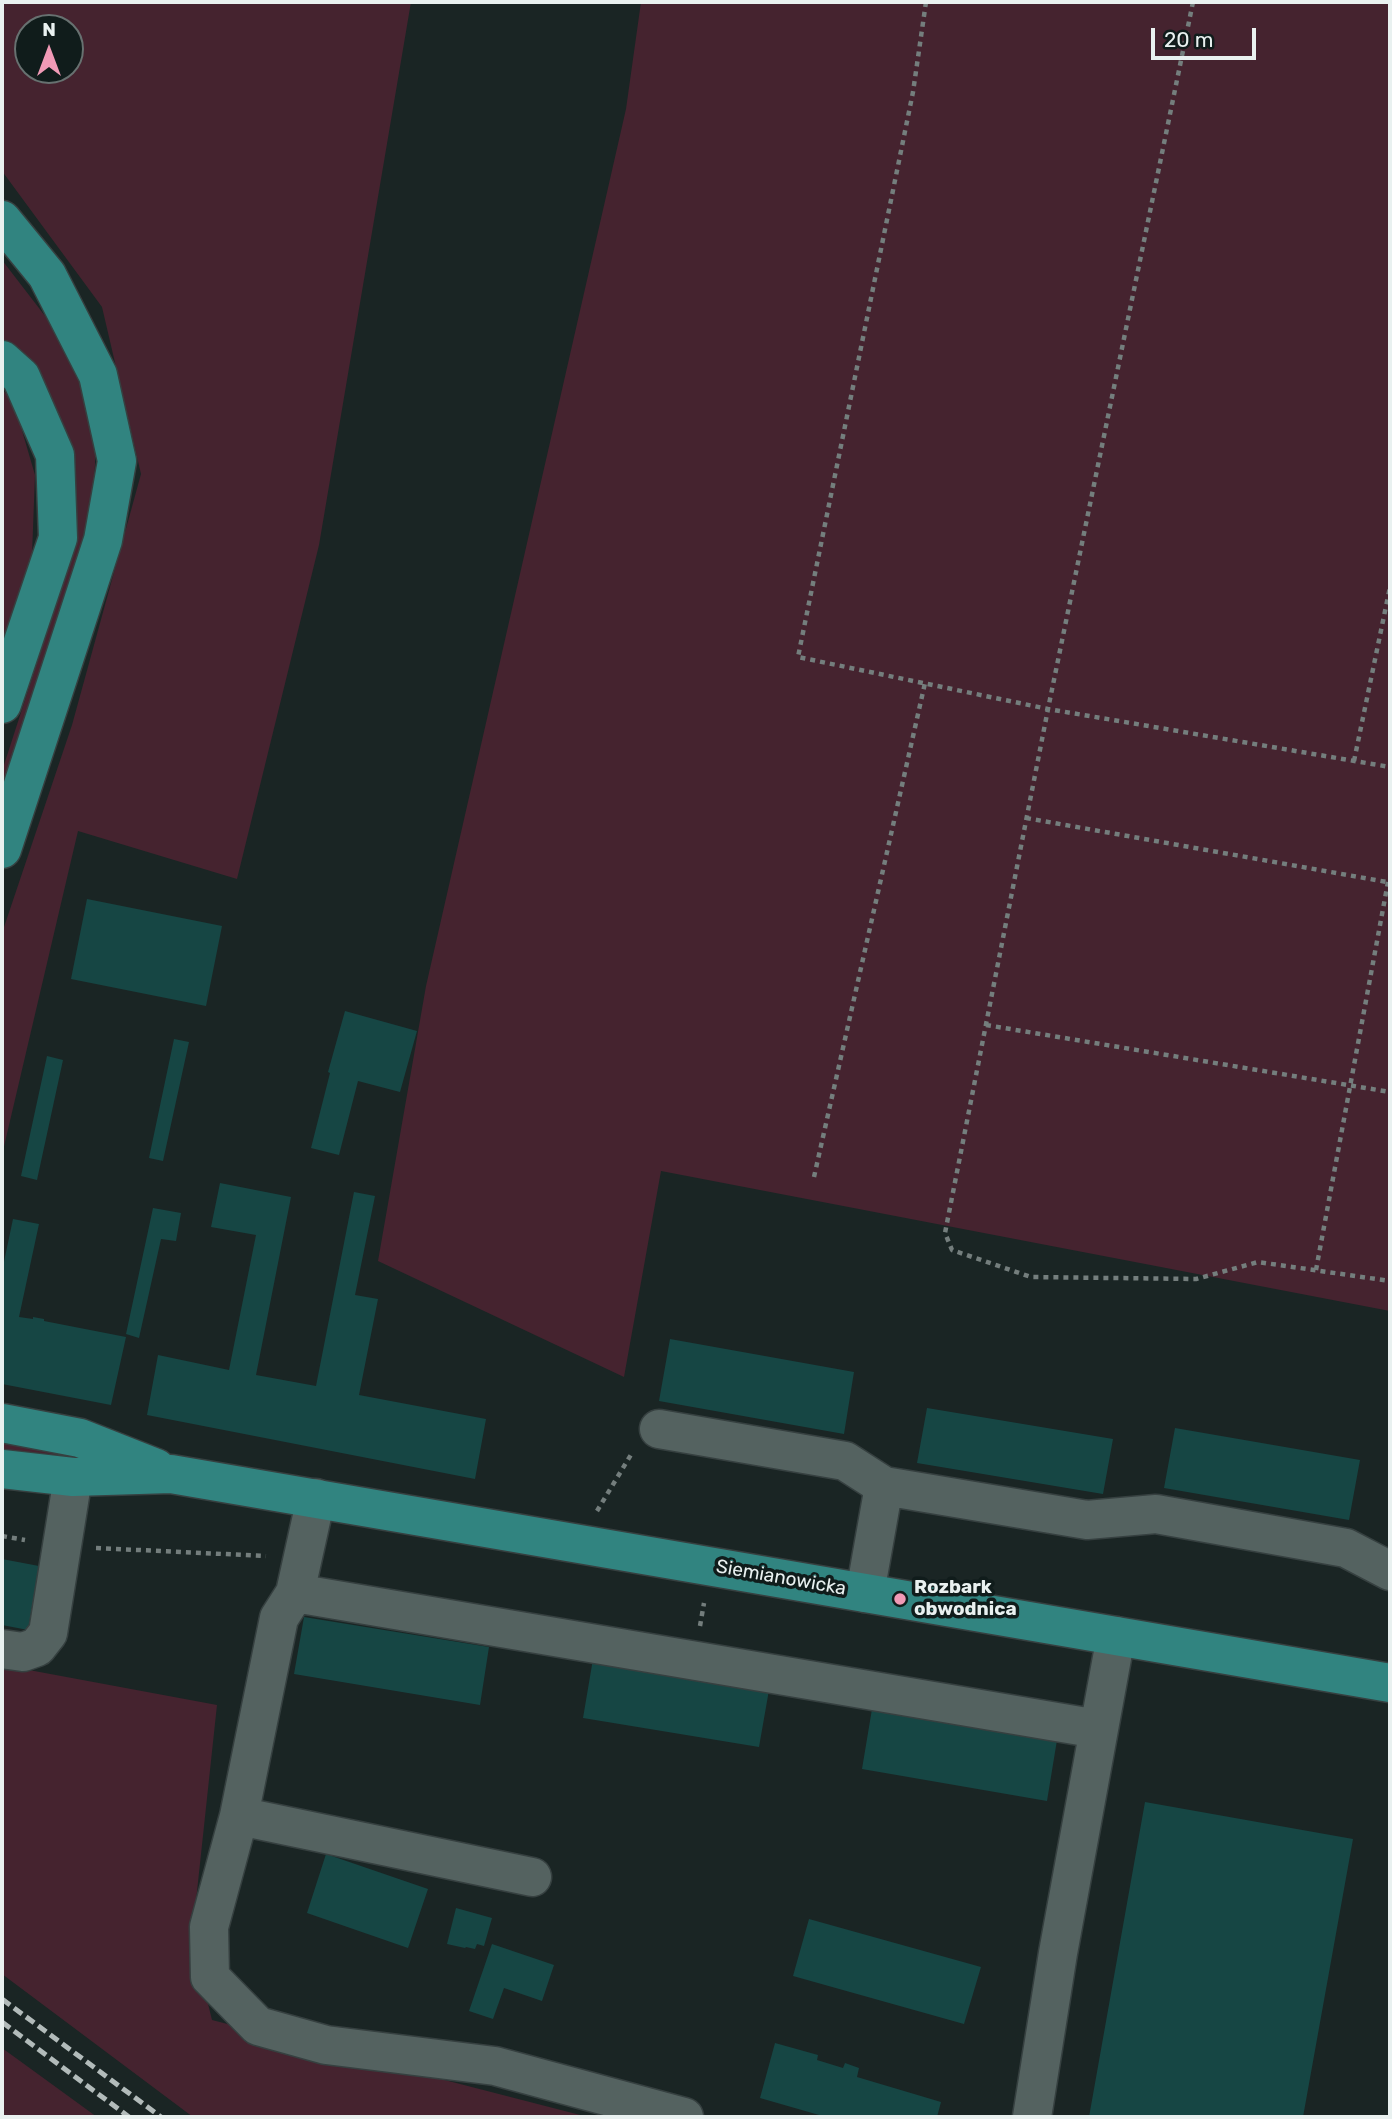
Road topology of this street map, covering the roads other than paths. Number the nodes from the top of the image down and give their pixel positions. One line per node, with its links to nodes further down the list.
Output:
1 (2, 220): 4 (main road)
2 (2, 360): 3 (main road)
3 (2, 704)
4 (2, 849)
5 (2, 1423): 8 (main road, Siemianowicka)
6 (659, 1429): 10 (lane)
7 (2, 1469): 9 (main road, Siemianowicka)
8 (171, 1474): 9 (main road, Siemianowicka); 11 (main road, Siemianowicka)
9 (73, 1477): 16 (lane)
10 (884, 1486): 12 (lane); 14 (lane)
11 (316, 1498): 13 (lane); 14 (main road, Siemianowicka)
12 (1390, 1571)
13 (298, 1576): 18 (lane); 19 (lane)
14 (865, 1593): 15 (main road, Siemianowicka)
15 (1116, 1636): 17 (main road, Siemianowicka); 18 (lane)
16 (2, 1649)
17 (1390, 1682)
18 (1098, 1729): 22 (lane)
19 (239, 1816): 20 (lane); 21 (lane)
20 (532, 1877)
21 (684, 2117)
22 (1032, 2117)

